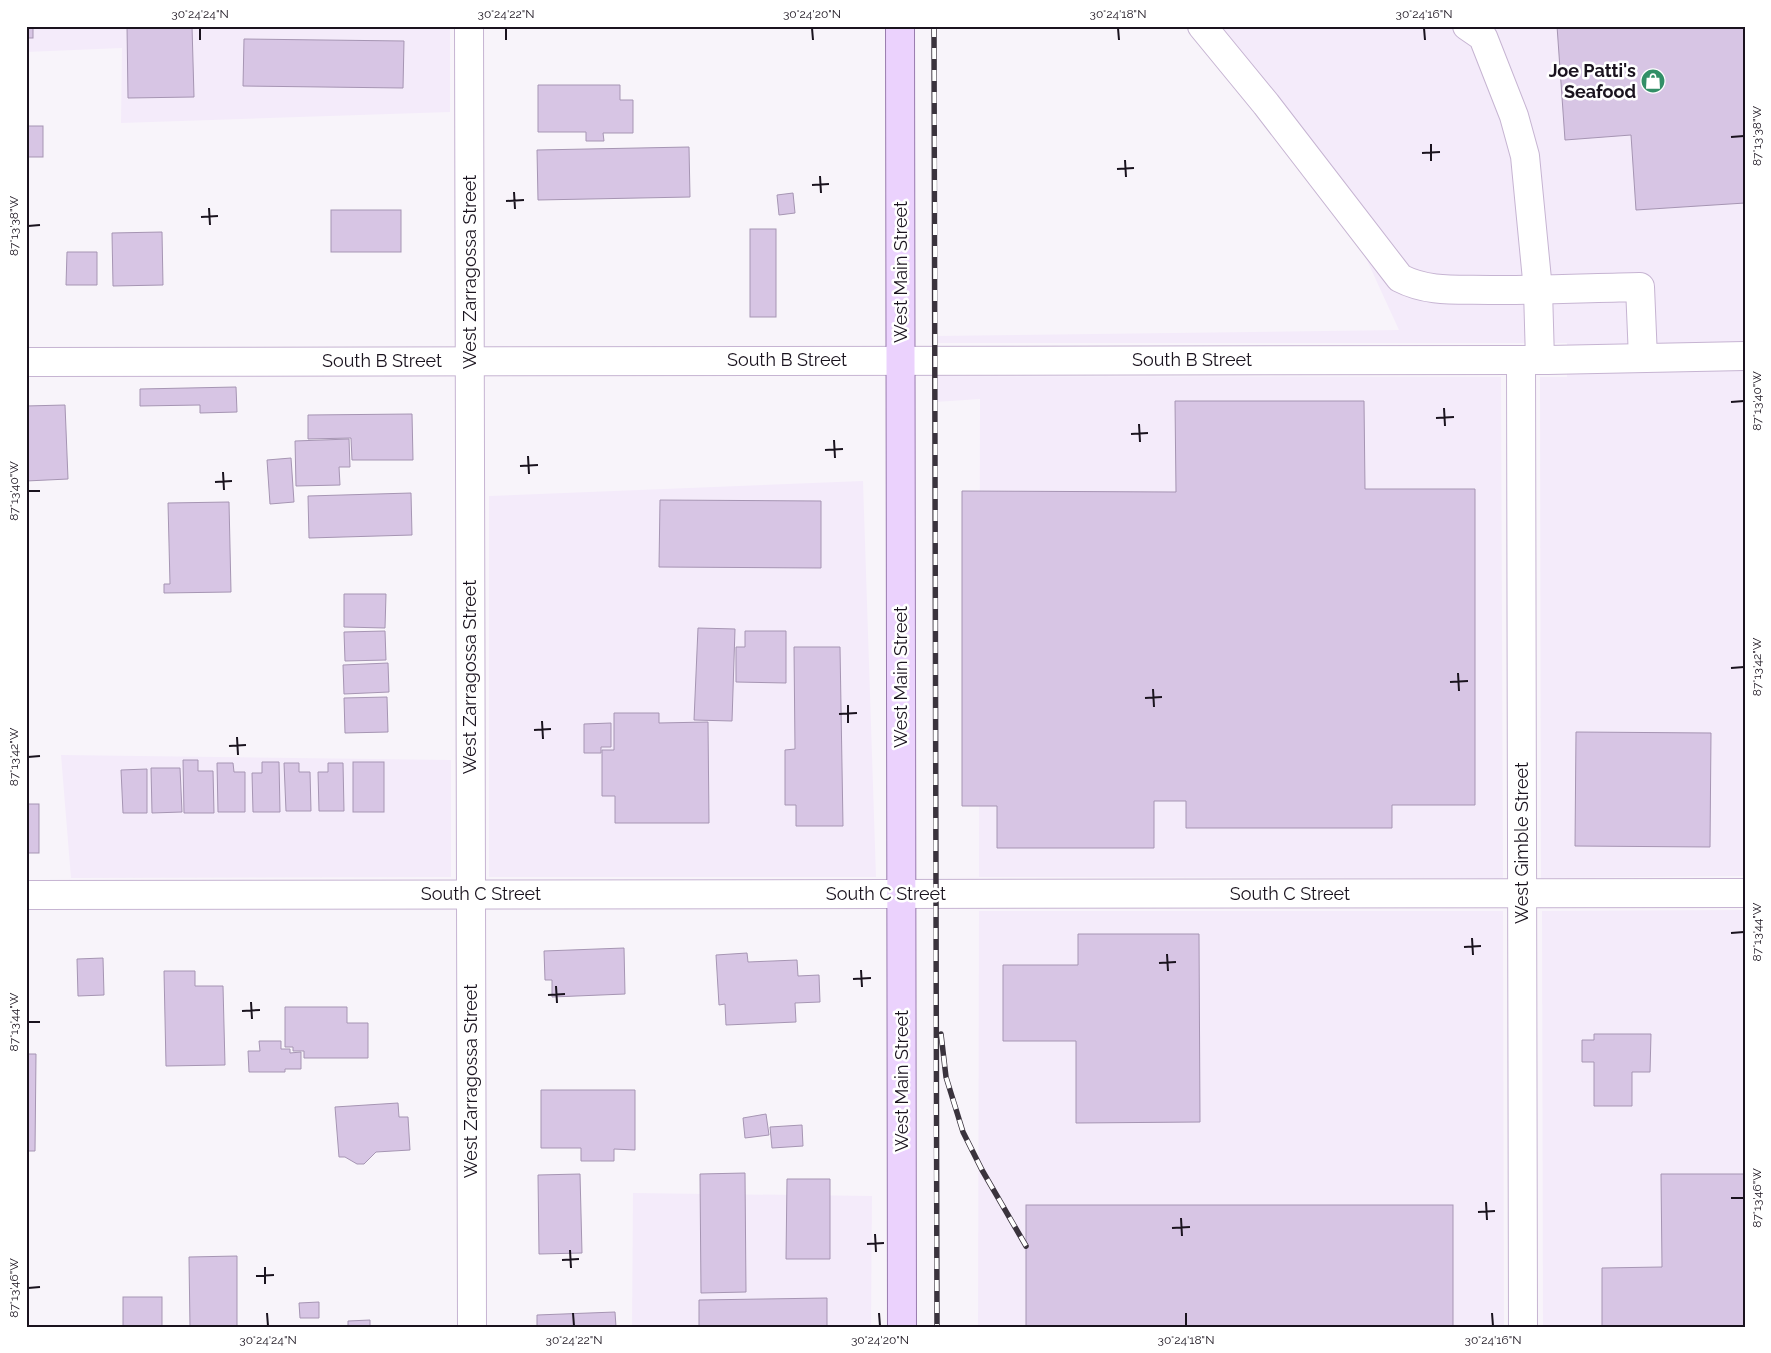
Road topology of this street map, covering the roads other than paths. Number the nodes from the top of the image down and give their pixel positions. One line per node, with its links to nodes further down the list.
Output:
1 (469, 26): 8 (street, West Zarragossa Street)
2 (900, 26): 9 (main road, West Main Street)
3 (1477, 30): 5 (street, West Gimble Street)
4 (1212, 32): 5 (street)
5 (1538, 290): 7 (street); 10 (street, West Gimble Street)
6 (1745, 356): 7 (street, South B Street)
7 (1643, 358): 10 (street, South B Street)
8 (470, 360): 9 (street, South B Street); 11 (street, South B Street); 15 (street, West Zarragossa Street)
9 (901, 360): 10 (street, South B Street); 12 (main road, West Main Street)
10 (1536, 360): 16 (street, West Gimble Street)
11 (26, 362)
12 (901, 893): 15 (street, South C Street); 16 (street, South C Street); 18 (main road, West Main Street)
13 (1745, 893): 16 (street, South C Street)
14 (26, 894): 15 (street, South C Street)
15 (470, 894): 17 (street, West Zarragossa Street)
16 (1522, 894): 19 (street, West Gimble Street)
17 (472, 1327)
18 (902, 1327)
19 (1524, 1327)

